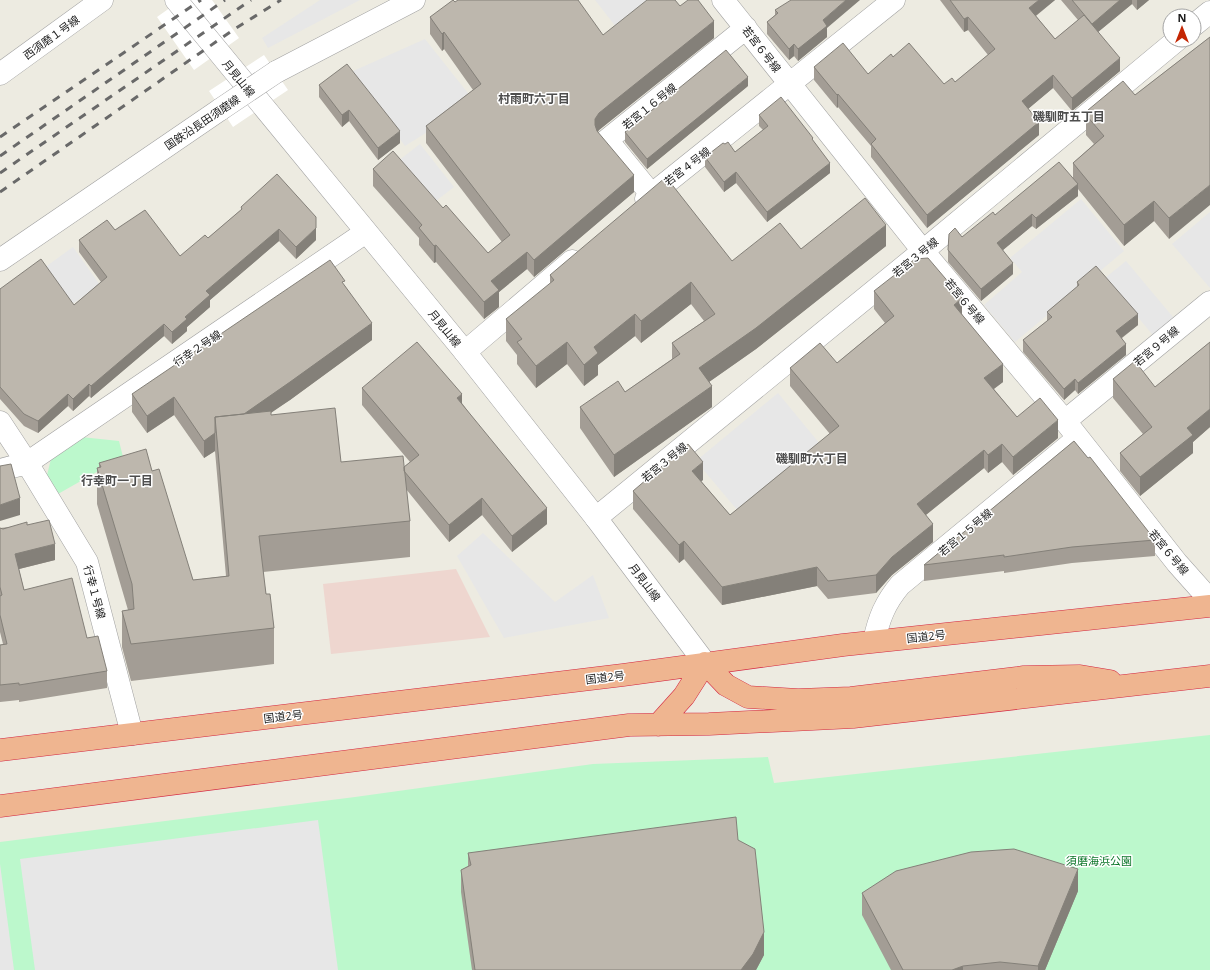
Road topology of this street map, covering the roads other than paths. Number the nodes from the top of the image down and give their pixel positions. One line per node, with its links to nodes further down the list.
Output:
1 (102, 0): 10 (street, 西須磨１号線)
2 (176, 0): 14 (street, 月見山線)
3 (414, 0): 17 (street, 国鉄沿長田須磨線, bridge)
4 (723, 0): 8 (street, 若宮６号線)
5 (894, 0): 11 (street, 若宮４号線)
6 (1210, 12): 7 (street)
7 (1202, 19)
8 (746, 28): 11 (street, 若宮６号線); 12 (street, 若宮１６号線)
9 (1167, 48): 16 (street, 若宮３号線)
10 (0, 74)
11 (790, 85): 12 (street, 若宮４号線); 16 (street, 若宮６号線)
12 (651, 194): 13 (street, 若宮４号線)
13 (633, 210)
14 (366, 232): 19 (street, 月見山線); 22 (street, 行幸２号線)
15 (586, 250): 19 (street)
16 (923, 252): 21 (street, 若宮６号線); 25 (street, 若宮３号線)
17 (0, 260)
18 (1210, 302): 21 (street, 若宮９号線)
19 (465, 352): 25 (street, 月見山線)
20 (0, 422): 22 (street, 行幸１号線)
21 (1071, 430): 27 (street, 若宮６号線); 29 (street, 若宮１５号線)
22 (27, 463): 23 (street, 行幸２号線); 24 (street, 行幸１号線)
23 (0, 470)
24 (60, 517): 26 (street); 34 (street, 行幸１号線)
25 (596, 518): 30 (street, 月見山線)
26 (38, 523)
27 (1210, 600)
28 (1210, 606): 29 (highway, 国道2号)
29 (874, 641): 30 (highway, 国道2号)
30 (705, 662): 32 (highway); 33 (highway); 34 (highway, 国道2号)
31 (1210, 676): 32 (highway)
32 (1134, 685): 33 (highway)
33 (658, 725): 36 (highway)
34 (132, 734): 35 (highway, 国道2号)
35 (0, 750)
36 (0, 806)

